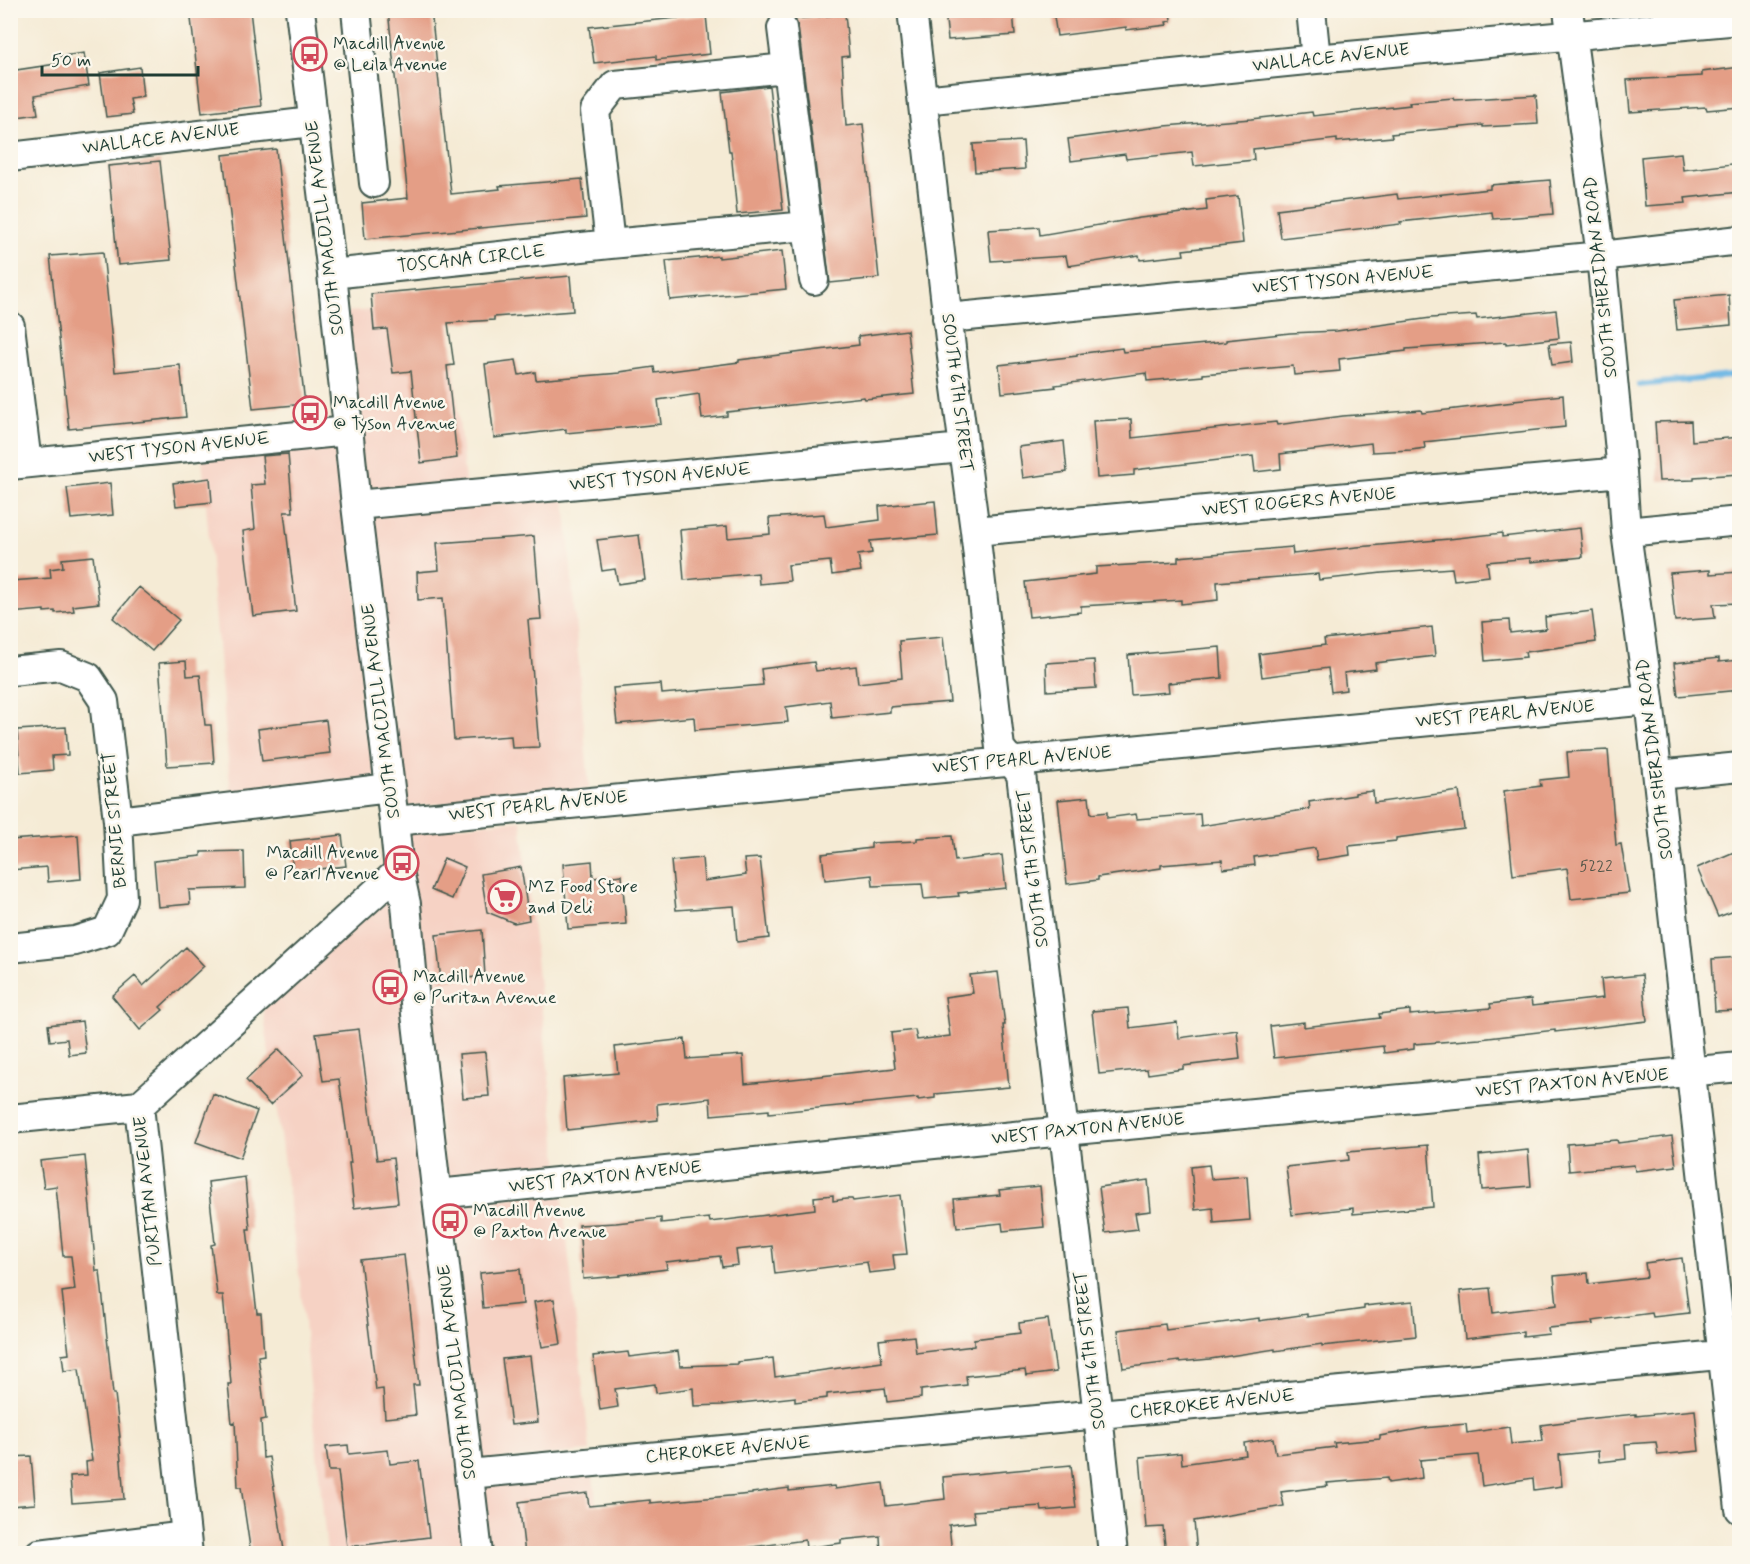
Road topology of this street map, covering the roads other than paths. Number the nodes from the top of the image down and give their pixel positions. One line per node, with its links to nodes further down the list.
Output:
1 (300, 10): 11 (street, SOUTH MACDILL AVENUE)
2 (356, 10): 13 (street)
3 (912, 10): 10 (street, SOUTH 6TH STREET)
4 (1311, 10): 8 (street)
5 (1740, 20): 6 (street, WALLACE AVENUE)
6 (1570, 23): 8 (street, WALLACE AVENUE); 17 (street, SOUTH SHERIDAN ROAD)
7 (782, 28): 9 (street)
8 (1316, 59): 10 (street, WALLACE AVENUE)
9 (787, 68): 14 (street); 16 (street)
10 (923, 100): 20 (street, SOUTH 6TH STREET)
11 (312, 122): 12 (street, WALLACE AVENUE); 18 (street, SOUTH MACDILL AVENUE)
12 (10, 157)
13 (374, 183)
14 (807, 226): 16 (street, TOSCANA CIRCLE); 19 (street)
15 (1740, 240): 17 (street, WEST TYSON AVENUE)
16 (610, 244): 18 (street, TOSCANA CIRCLE)
17 (1601, 256): 20 (street, WEST TYSON AVENUE); 25 (street, SOUTH SHERIDAN ROAD)
18 (332, 274): 22 (street, SOUTH MACDILL AVENUE)
19 (814, 280)
20 (947, 318): 23 (street, SOUTH 6TH STREET)
21 (10, 326): 24 (street)
22 (348, 431): 24 (street, WEST TYSON AVENUE); 26 (street, SOUTH MACDILL AVENUE)
23 (963, 448): 26 (street, WEST TYSON AVENUE); 28 (street, SOUTH 6TH STREET)
24 (19, 464)
25 (1622, 472): 28 (street, WEST ROGERS AVENUE); 29 (street, SOUTH SHERIDAN ROAD)
26 (356, 505): 35 (street, SOUTH MACDILL AVENUE)
27 (1740, 521): 29 (street)
28 (975, 531): 32 (street, SOUTH 6TH STREET)
29 (1626, 532): 31 (street, SOUTH SHERIDAN ROAD)
30 (10, 671): 36 (street, BERNIE STREET)
31 (1649, 700): 32 (street, WEST PEARL AVENUE); 34 (street, SOUTH SHERIDAN ROAD)
32 (1012, 761): 37 (street, WEST PEARL AVENUE); 44 (street, SOUTH 6TH STREET)
33 (1740, 767): 34 (street)
34 (1658, 775): 41 (street, SOUTH SHERIDAN ROAD)
35 (389, 788): 36 (street); 37 (street, SOUTH MACDILL AVENUE)
36 (118, 821): 39 (street, BERNIE STREET)
37 (394, 821): 38 (street, SOUTH MACDILL AVENUE)
38 (399, 871): 42 (street, PURITAN AVENUE); 45 (street, SOUTH MACDILL AVENUE)
39 (10, 948)
40 (1740, 1067): 41 (street, WEST PAXTON AVENUE)
41 (1690, 1072): 44 (street, WEST PAXTON AVENUE); 46 (street, SOUTH SHERIDAN ROAD)
42 (139, 1106): 43 (street); 50 (street, PURITAN AVENUE)
43 (10, 1119)
44 (1064, 1131): 45 (street, WEST PAXTON AVENUE); 47 (street, SOUTH 6TH STREET)
45 (437, 1194): 48 (street, SOUTH MACDILL AVENUE)
46 (1731, 1354): 47 (street, CHEROKEE AVENUE); 49 (street, SOUTH SHERIDAN ROAD)
47 (1098, 1415): 48 (street, CHEROKEE AVENUE); 53 (street, SOUTH 6TH STREET)
48 (469, 1474): 52 (street, SOUTH MACDILL AVENUE)
49 (1740, 1509)
50 (187, 1545): 51 (street)
51 (39, 1554)
52 (478, 1554)
53 (1113, 1554)

